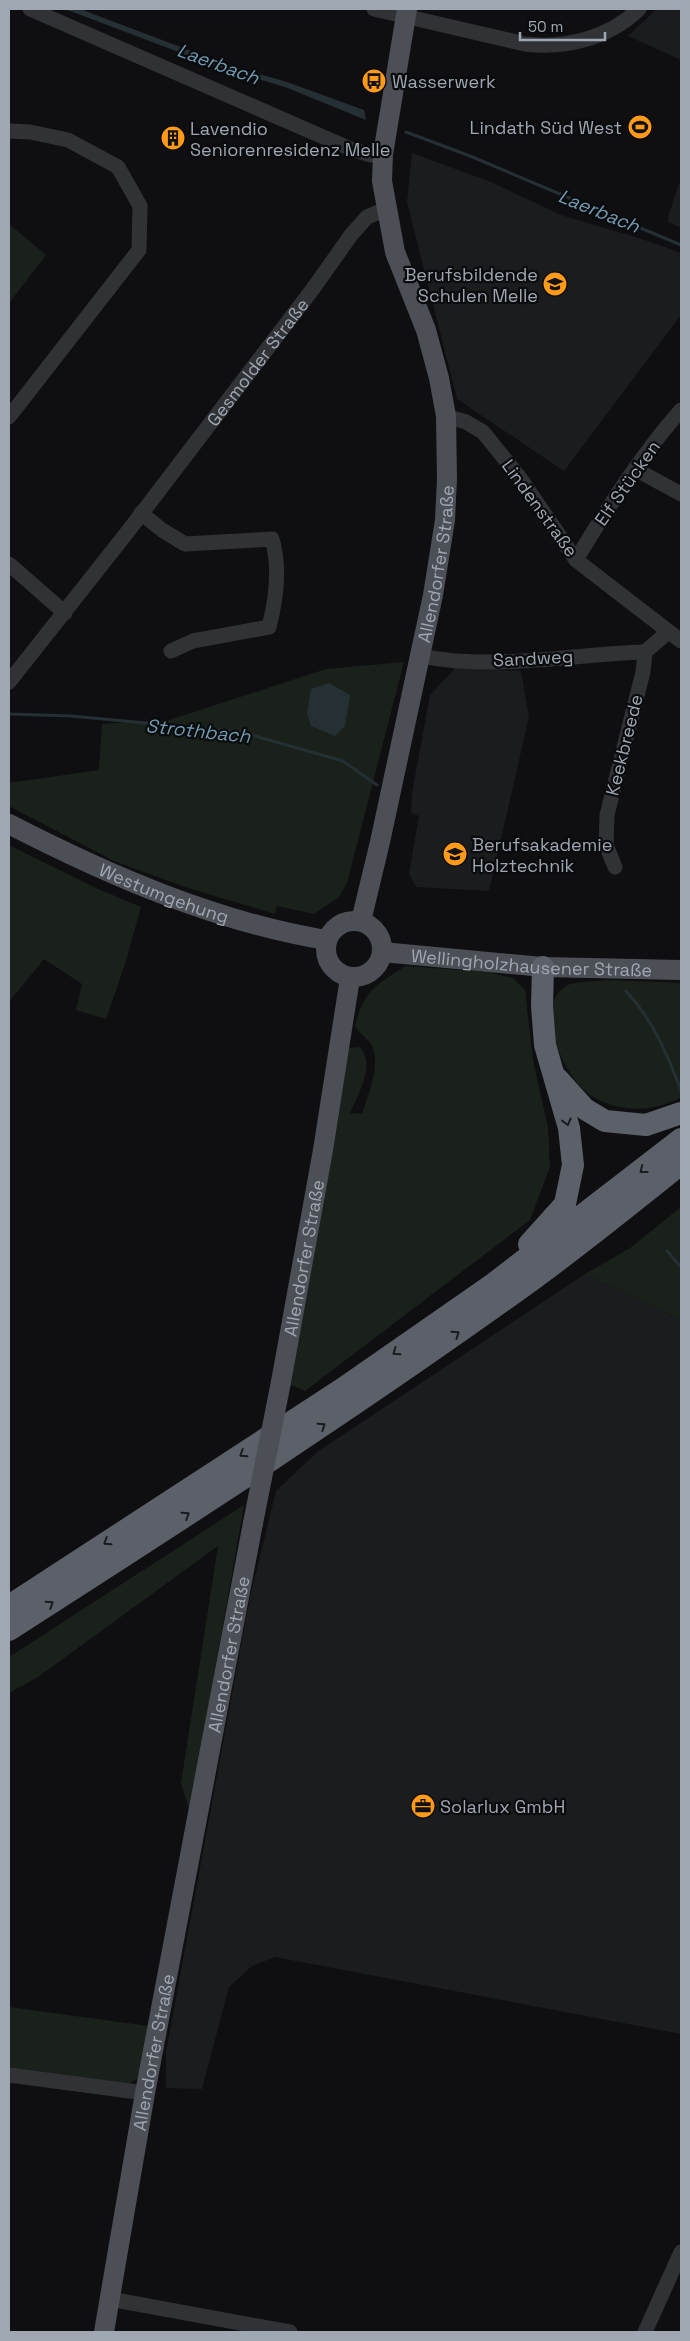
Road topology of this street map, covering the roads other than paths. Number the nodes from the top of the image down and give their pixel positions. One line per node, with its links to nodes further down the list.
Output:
1 (30, 9): 6 (street)
2 (374, 9): 4 (street)
3 (639, 9): 4 (street)
4 (406, 13): 6 (main road)
5 (9, 131): 10 (street)
6 (383, 154): 7 (main road)
7 (386, 209): 9 (main road, Allendorfer Straße); 13 (street, Gesmolder Straße)
8 (681, 410): 11 (street, Elf Stücken)
9 (446, 416): 14 (street, Lindenstraße); 21 (main road, Allendorfer Straße)
10 (9, 417)
11 (635, 468): 12 (street); 14 (street, Elf Stücken)
12 (681, 494)
13 (141, 514): 16 (street, Gesmolder Straße); 19 (street)
14 (576, 560): 17 (street, Lindenstraße)
15 (9, 564): 16 (street)
16 (65, 613): 22 (street, Gesmolder Straße)
17 (668, 632): 18 (street, Lindenstraße); 20 (street)
18 (681, 641)
19 (171, 651)
20 (645, 652): 21 (street, Sandweg); 24 (street, Keekbreede)
21 (421, 656): 25 (main road, Allendorfer Straße)
22 (9, 682)
23 (9, 824): 26 (main road, Westumgehung)
24 (615, 867)
25 (361, 922): 26 (main road); 27 (main road)
26 (326, 940): 30 (main road)
27 (382, 952): 28 (main road, Wellingholzhausener Straße); 30 (main road)
28 (544, 968): 29 (main road, Wellingholzhausener Straße); 31 (highway)
29 (681, 970)
30 (350, 978): 39 (main road, Allendorfer Straße, bridge)
31 (554, 1075): 32 (highway); 35 (highway, one-way to 35)
32 (681, 1113)
33 (681, 1140): 35 (highway, one-way to 35)
34 (681, 1164): 37 (highway, one-way to 34)
35 (494, 1284): 36 (highway, one-way to 36)
36 (9, 1606)
37 (9, 1630)
38 (9, 2075): 39 (street)
39 (145, 2094): 41 (main road, Allendorfer Straße)
40 (681, 2252): 44 (street)
41 (110, 2299): 42 (main road, Allendorfer Straße); 43 (street)
42 (104, 2332)
43 (290, 2332)
44 (645, 2332)

